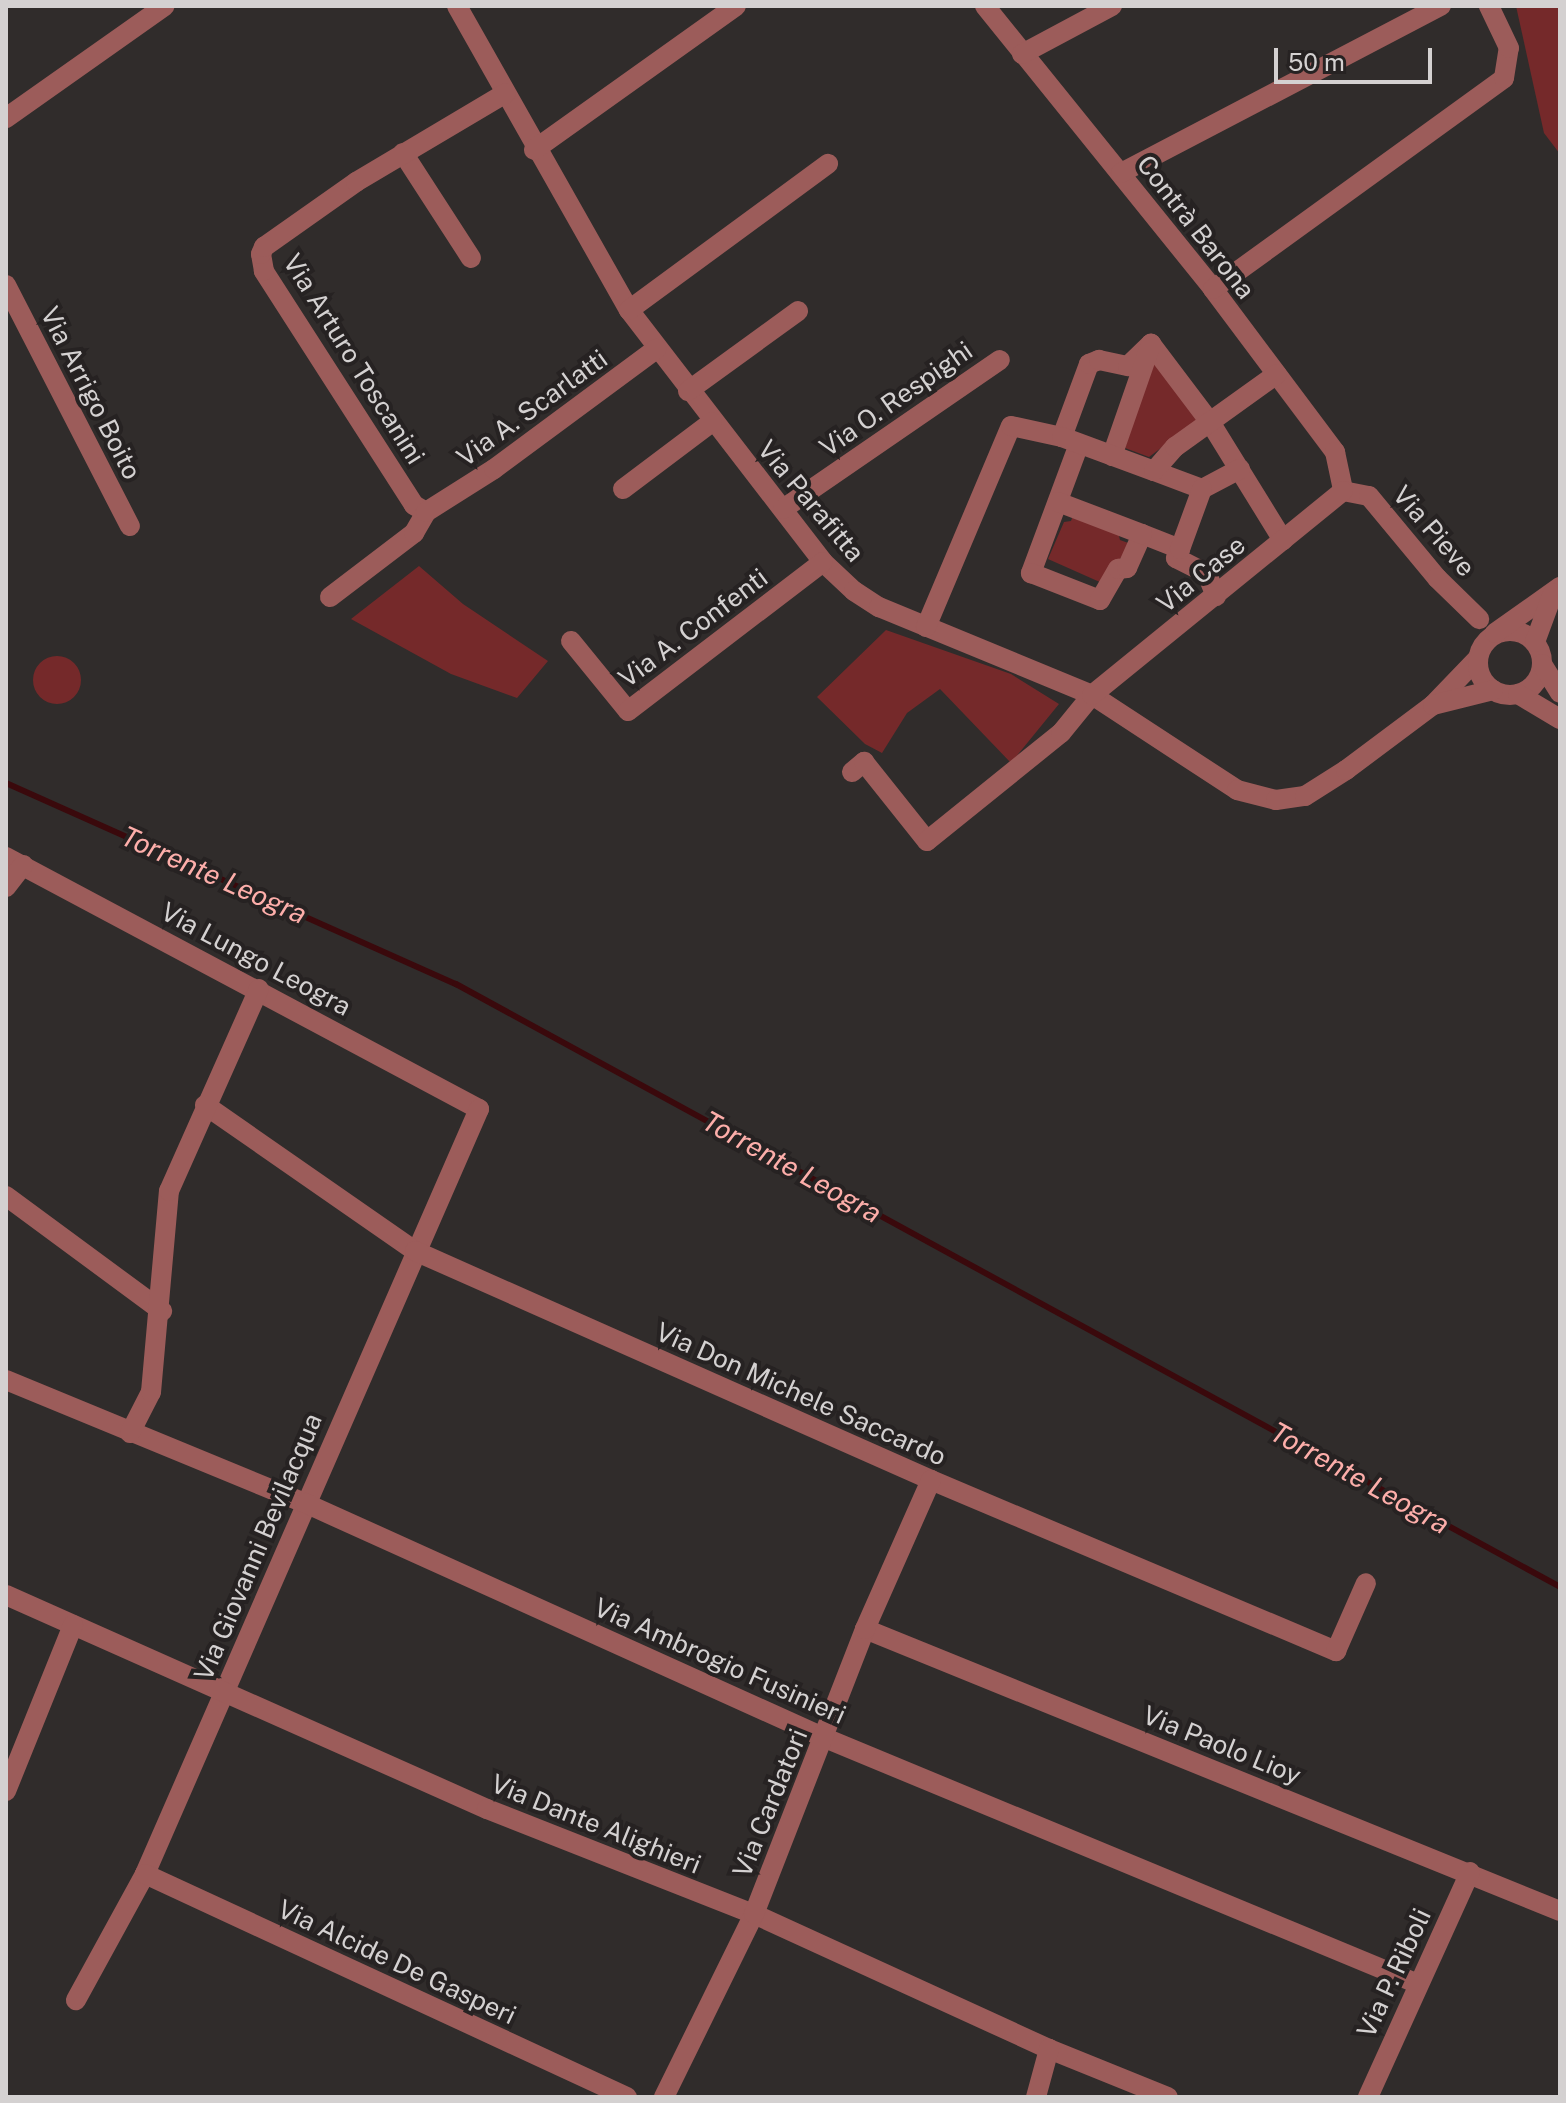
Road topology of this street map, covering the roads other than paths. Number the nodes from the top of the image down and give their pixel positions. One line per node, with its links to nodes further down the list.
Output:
1 (165, 6): 11 (street)
2 (457, 6): 10 (street, Via Parafitta)
3 (736, 6): 8 (street)
4 (985, 6): 9 (street, Contrà Barona)
5 (1112, 6): 9 (street)
6 (1441, 6): 15 (street)
7 (1489, 6): 18 (street)
8 (713, 12): 12 (street)
9 (1022, 54): 15 (street, Contrà Barona)
10 (506, 93): 12 (street, Via Parafitta); 13 (street, Via Arturo Toscanini)
11 (6, 118)
12 (534, 150): 19 (street, Via Parafitta)
13 (403, 153): 16 (street); 37 (street, Via Arturo Toscanini)
14 (828, 164): 19 (street)
15 (1121, 173): 18 (street, Contrà Barona)
16 (471, 258)
17 (6, 285): 38 (street, Via Arrigo Boito)
18 (1213, 289): 24 (street, Contrà Barona)
19 (629, 310): 22 (street, Via Parafitta)
20 (798, 311): 25 (street)
21 (1151, 344): 27 (street); 28 (street); 29 (street)
22 (656, 349): 25 (street, Via Parafitta); 37 (street, Via A. Scarlatti)
23 (1000, 360): 36 (street, Via O. Respighi)
24 (1277, 374): 27 (street); 34 (street, Contrà Barona)
25 (688, 391): 26 (street, Via Parafitta)
26 (712, 422): 32 (street); 36 (street, Via Parafitta)
27 (1210, 422): 30 (street); 31 (street)
28 (1070, 440): 29 (street); 35 (street); 47 (street)
29 (1112, 456): 31 (street)
30 (1240, 469): 33 (street); 40 (street)
31 (1154, 471): 33 (street)
32 (623, 489)
33 (1202, 489): 41 (street)
34 (1343, 491): 40 (street, Via Case); 46 (street, Via Pieve)
35 (1058, 502): 39 (street); 39 (street)
36 (783, 509): 42 (street, Via Parafitta)
37 (426, 512): 45 (street, Via A. Scarlatti)
38 (130, 526)
39 (1142, 534): 41 (street)
40 (1283, 540): 44 (street, Via Case)
41 (1180, 549): 44 (street)
42 (823, 562): 47 (street, Via Parafitta); 49 (street, Via A. Confenti)
43 (1558, 588): 48 (street); 50 (street)
44 (1216, 596): 56 (street, Via Case)
45 (330, 597)
46 (1479, 619)
47 (926, 627): 56 (street, Via Parafitta)
48 (1494, 634): 50 (street); 51 (street)
49 (571, 641)
50 (1535, 642): 52 (street)
51 (1478, 658): 53 (street); 57 (street, Via Parafitta)
52 (1542, 664): 54 (street); 55 (street)
53 (1493, 690): 55 (street); 57 (street, Via Parafitta)
54 (1560, 693)
55 (1518, 694): 58 (street)
56 (1092, 695): 57 (street, Via Parafitta); 59 (street, Via Case)
57 (1433, 705)
58 (1560, 719)
59 (852, 772)
60 (14, 861): 61 (street); 62 (street, Via Lungo Leogra)
61 (6, 887)
62 (259, 989): 63 (street); 64 (street, Via Lungo Leogra)
63 (205, 1105): 66 (street, Via Don Michele Saccardo); 67 (street)
64 (479, 1109): 66 (street, Via Giovanni Bevilacqua)
65 (6, 1196): 67 (street)
66 (415, 1251): 70 (street, Via Don Michele Saccardo); 71 (street, Via Giovanni Bevilacqua)
67 (162, 1311): 69 (street)
68 (6, 1380): 69 (street, Via Ambrogio Fusinieri)
69 (130, 1433): 71 (street, Via Ambrogio Fusinieri)
70 (931, 1480): 72 (street, Via Don Michele Saccardo); 75 (street, Via Cardatori)
71 (305, 1503): 76 (street, Via Giovanni Bevilacqua); 77 (street, Via Ambrogio Fusinieri)
72 (1366, 1583)
73 (6, 1595): 74 (street, Via Dante Alighieri)
74 (73, 1625): 76 (street, Via Dante Alighieri); 78 (street)
75 (865, 1629): 77 (street, Via Cardatori); 79 (street, Via Paolo Lioy)
76 (225, 1690): 80 (street, Via Giovanni Bevilacqua); 82 (street, Via Dante Alighieri)
77 (825, 1738): 82 (street, Via Cardatori); 83 (street, Via Ambrogio Fusinieri)
78 (6, 1791)
79 (1470, 1872): 81 (street, Via Paolo Lioy); 83 (street, Via P. Riboli)
80 (145, 1874): 84 (street, Via Giovanni Bevilacqua); 86 (street, Via Alcide De Gasperi)
81 (1560, 1911)
82 (754, 1914): 85 (street, Via Dante Alighieri); 87 (street, Via Cardatori)
83 (1416, 1983): 90 (street, Via P. Riboli)
84 (76, 2000)
85 (1049, 2049): 88 (street); 89 (street, Via Dante Alighieri)
86 (627, 2097)
87 (664, 2097)
88 (1036, 2097)
89 (1168, 2097)
90 (1368, 2097)

